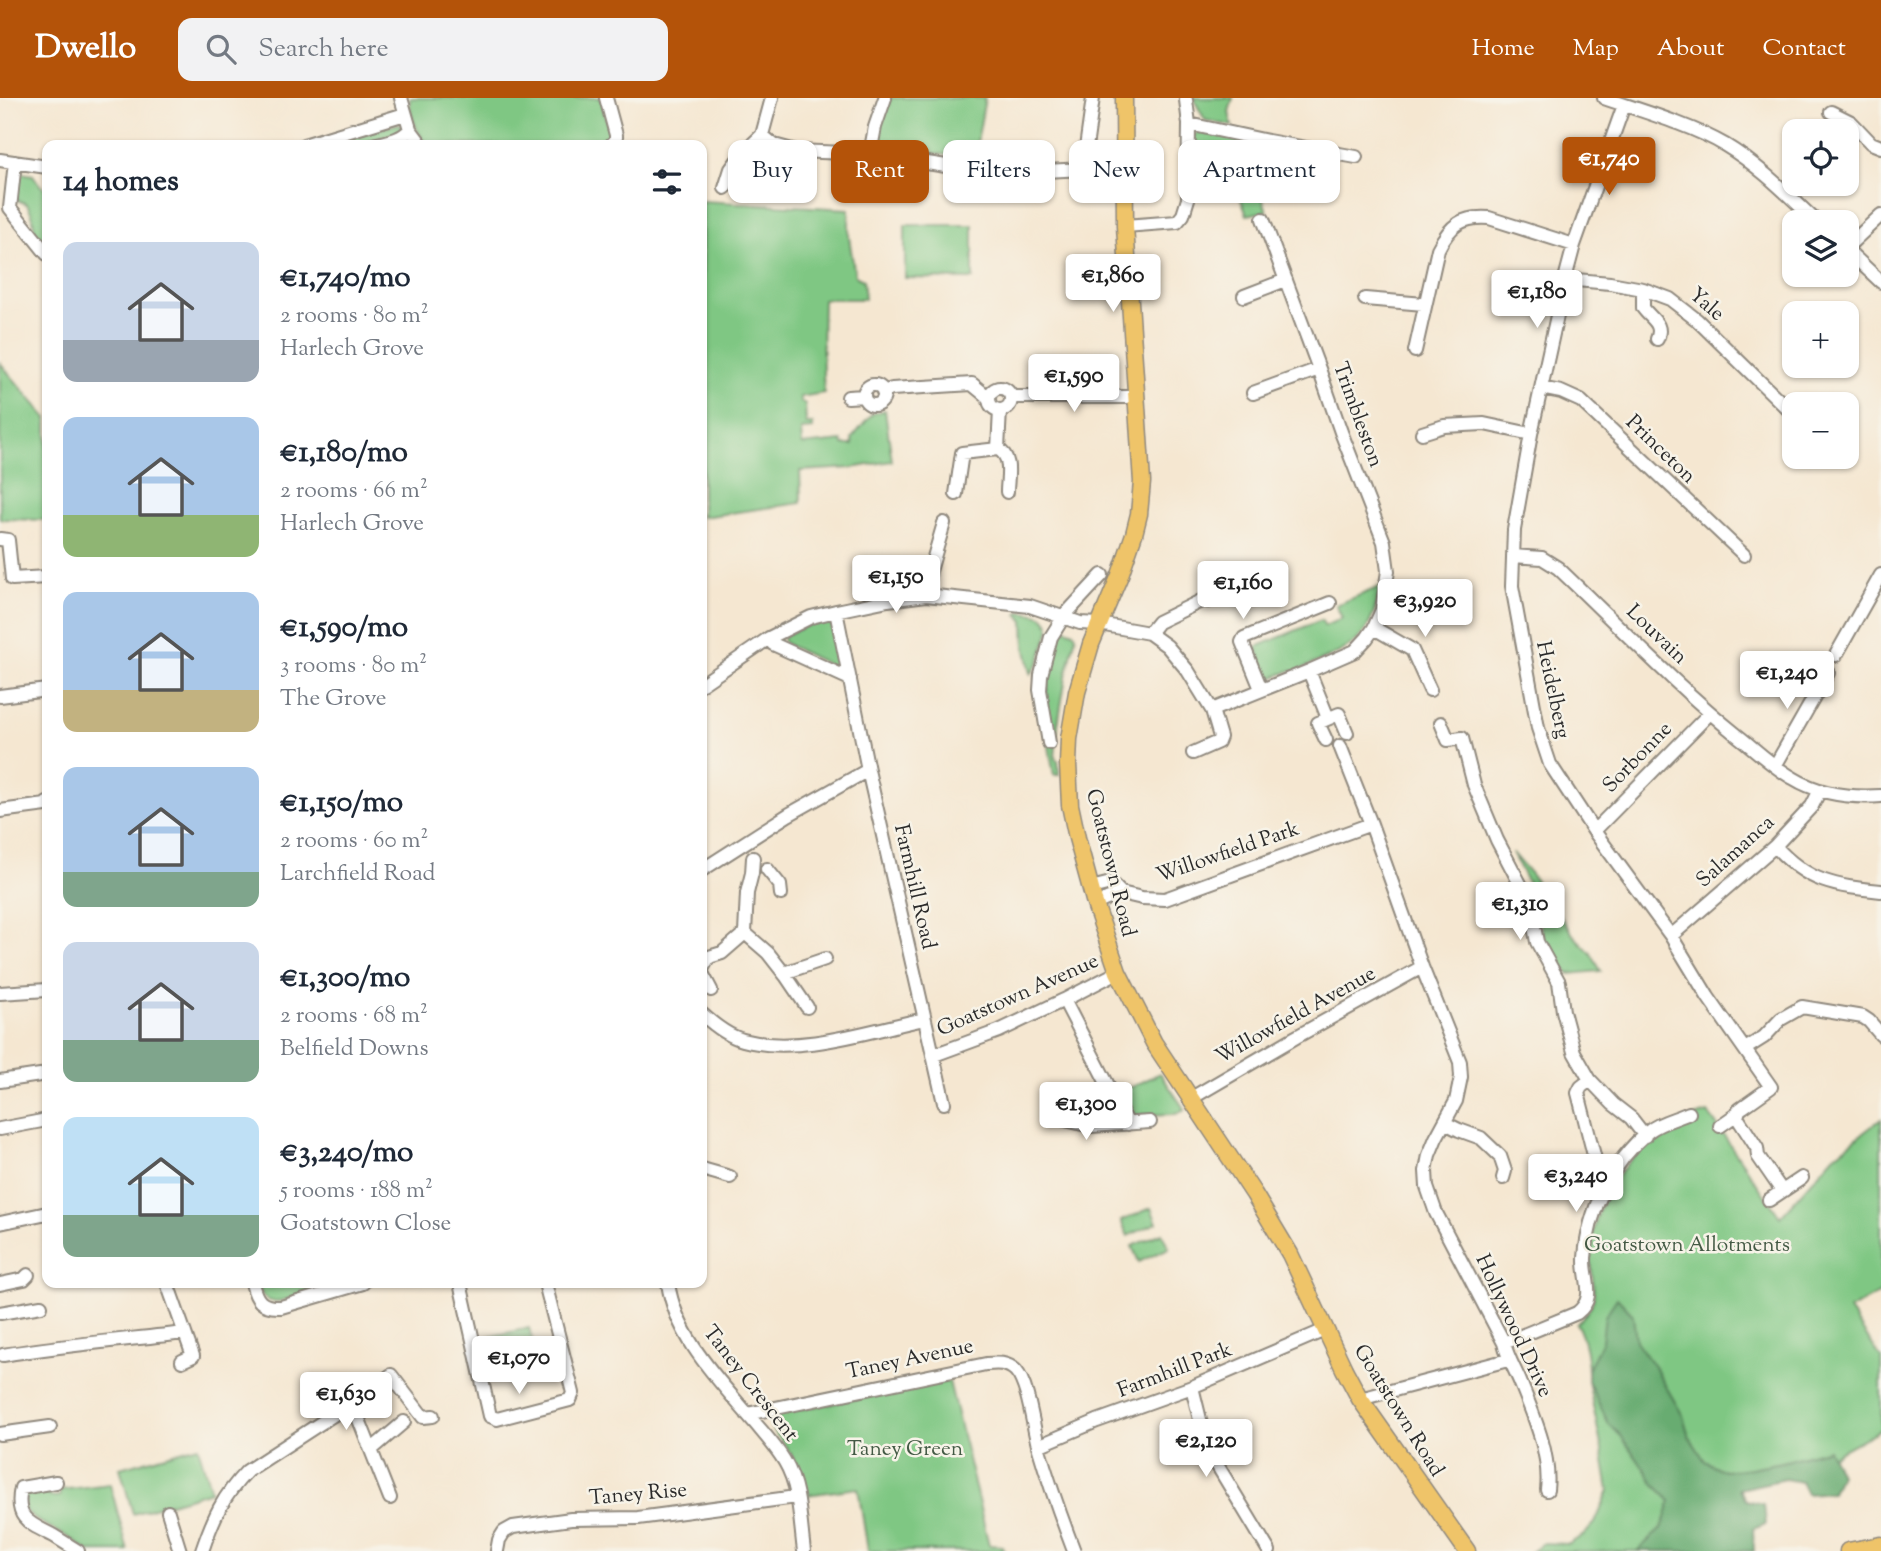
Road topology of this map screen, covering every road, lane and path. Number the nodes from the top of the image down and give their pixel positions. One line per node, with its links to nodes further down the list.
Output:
1 (401, 98): 11 (street)
2 (606, 98): 18 (street)
3 (772, 98): 14 (street)
4 (885, 98): 19 (street)
5 (1093, 98): 20 (street)
6 (1124, 98): 21 (main road, Goatstown Road)
7 (1604, 98): 9 (street)
8 (1186, 100): 12 (street)
9 (1624, 105): 32 (street); 37 (street, Heidelberg)
10 (1831, 112): 22 (street)
11 (405, 114): 13 (street); 15 (street)
12 (1189, 124): 24 (street); 35 (street)
13 (410, 129): 16 (street); 17 (street)
14 (761, 135): 23 (street); 30 (street)
15 (320, 140)
16 (390, 140)
17 (418, 140)
18 (616, 140)
19 (873, 140)
20 (1087, 140)
21 (1123, 140)
22 (1881, 147)
23 (831, 152)
24 (1356, 157)
25 (0, 160): 26 (street)
26 (15, 162): 28 (street); 38 (street)
27 (929, 163): 29 (street)
28 (42, 166)
29 (1069, 170)
30 (725, 188)
31 (1124, 203): 35 (main road, Goatstown Road)
32 (1804, 210)
33 (1881, 215): 36 (street)
34 (1263, 219): 41 (street, Trimbleston)
35 (1125, 226): 54 (main road, Goatstown Road)
36 (1859, 236)
37 (1574, 245): 40 (street, Heidelberg); 46 (street)
38 (42, 248)
39 (1859, 261): 42 (street)
40 (1565, 279): 43 (street, Yale); 50 (street, Heidelberg)
41 (1286, 281): 44 (street); 49 (street, Trimbleston)
42 (1881, 282)
43 (1643, 289): 47 (street); 56 (street, Yale)
44 (1244, 296)
45 (1365, 299): 46 (street)
46 (1424, 304): 48 (street)
47 (1657, 339)
48 (1415, 351)
49 (1319, 369): 51 (street); 76 (street, Trimbleston)
50 (1541, 388): 59 (street, Heidelberg); 65 (street, Princeton)
51 (1253, 393)
52 (848, 397): 55 (street)
53 (1011, 397): 54 (street); 55 (street); 57 (street)
54 (1137, 397): 75 (main road, Goatstown Road)
55 (989, 398): 57 (street)
56 (1782, 403)
57 (1000, 410): 60 (street)
58 (1422, 433): 59 (street)
59 (1531, 435): 66 (street, Heidelberg)
60 (998, 449): 61 (street); 62 (street)
61 (1007, 492)
62 (956, 494)
63 (944, 523): 70 (street)
64 (0, 539): 69 (street)
65 (1744, 555)
66 (1513, 556): 89 (street, Louvain); 104 (street, Heidelberg)
67 (1102, 575): 74 (street)
68 (1881, 575): 79 (street)
69 (42, 577)
70 (926, 595): 73 (street); 74 (street)
71 (1208, 601): 77 (street)
72 (1330, 603): 84 (street)
73 (836, 611): 78 (street); 82 (street, Farmhill Road)
74 (1064, 617): 75 (street); 94 (street)
75 (1099, 624): 77 (street); 111 (main road, Goatstown Road)
76 (1374, 628): 80 (street, Trimbleston); 85 (street)
77 (1149, 633): 88 (street)
78 (769, 638): 82 (street); 83 (street)
79 (1836, 656)
80 (1309, 671): 84 (street, Trimbleston); 90 (street)
81 (1828, 673): 97 (street)
82 (850, 679): 98 (street, Farmhill Road)
83 (707, 681)
84 (1261, 690): 88 (street, Trimbleston)
85 (1430, 690)
86 (42, 691): 87 (street)
87 (0, 696)
88 (1212, 710): 96 (street)
89 (1710, 713): 97 (street, Louvain); 104 (street, Sorbonne)
90 (1328, 718): 92 (street); 93 (street)
91 (1441, 723): 131 (street)
92 (1347, 733)
93 (1326, 740)
94 (1049, 743)
95 (1340, 746): 103 (street, Hollywood Drive)
96 (1193, 753)
97 (1774, 766): 99 (street, Louvain)
98 (868, 770): 107 (street); 126 (street, Farmhill Road)
99 (1820, 790): 100 (street, Louvain); 105 (street, Salamanca)
100 (1881, 796)
101 (42, 806): 102 (street)
102 (0, 811)
103 (1371, 824): 111 (street, Willowfield Park); 116 (street, Hollywood Drive)
104 (1594, 831): 113 (street, Heidelberg)
105 (1775, 846): 109 (street); 113 (street, Salamanca)
106 (772, 855): 108 (street)
107 (707, 867)
108 (767, 869): 110 (street); 112 (street)
109 (1881, 891)
110 (781, 894)
111 (1093, 896): 117 (main road, Goatstown Road)
112 (745, 933): 115 (street); 118 (street)
113 (1671, 936): 128 (street, Heidelberg)
114 (825, 959): 118 (street)
115 (707, 961)
116 (1422, 967): 134 (street, Willowfield Avenue); 140 (street, Hollywood Drive)
117 (1118, 972): 123 (street, Goatstown Avenue); 134 (main road, Goatstown Road)
118 (785, 974): 124 (street)
119 (707, 982): 121 (street)
120 (42, 989): 122 (street)
121 (711, 990)
122 (0, 993)
123 (1064, 1000): 129 (street, Goatstown Avenue); 141 (street)
124 (807, 1007)
125 (707, 1018): 126 (street)
126 (924, 1019): 129 (street, Farmhill Road)
127 (1881, 1035): 128 (street)
128 (1745, 1049): 137 (street, Heidelberg)
129 (934, 1055): 135 (street, Farmhill Road)
130 (42, 1075): 132 (street)
131 (1590, 1080): 144 (street); 146 (street)
132 (0, 1081)
133 (1050, 1099): 141 (street)
134 (1190, 1099): 164 (main road, Goatstown Road)
135 (944, 1102)
136 (1689, 1113): 144 (street)
137 (1737, 1114): 142 (street); 150 (street)
138 (42, 1121): 143 (street)
139 (1150, 1122): 141 (street)
140 (1445, 1123): 148 (street); 166 (street, Hollywood Drive)
141 (1128, 1124)
142 (1720, 1126)
143 (0, 1129)
144 (1645, 1136): 146 (street)
145 (707, 1170): 147 (street)
146 (1611, 1173): 166 (street)
147 (730, 1177)
148 (1503, 1178)
149 (1802, 1178): 150 (street)
150 (1782, 1191): 151 (street)
151 (1769, 1200)
152 (42, 1214): 153 (street)
153 (0, 1223)
154 (28, 1275): 155 (street)
155 (0, 1284)
156 (169, 1288): 165 (street)
157 (253, 1288): 158 (street)
158 (341, 1288)
159 (461, 1288): 160 (street)
160 (546, 1288)
161 (669, 1288): 173 (street, Taney Crescent)
162 (41, 1306): 163 (street)
163 (0, 1313)
164 (1325, 1330): 170 (street, Farmhill Park); 171 (main road, Goatstown Road)
165 (185, 1333): 167 (street); 169 (street)
166 (1504, 1343): 168 (street, Hollywood Drive)
167 (3, 1355)
168 (1508, 1360): 171 (street); 181 (street, Hollywood Drive)
169 (182, 1361)
170 (1192, 1387): 178 (street, Farmhill Park); 186 (street)
171 (1360, 1399): 193 (main road, Goatstown Road)
172 (352, 1402): 174 (street); 179 (street); 189 (street)
173 (747, 1414): 178 (street, Taney Avenue); 182 (street, Taney Crescent)
174 (433, 1416)
175 (404, 1422): 179 (street)
176 (50, 1427): 177 (street)
177 (0, 1434)
178 (1038, 1446): 192 (street, Taney Avenue)
179 (371, 1450): 183 (street)
180 (56, 1482): 187 (street)
181 (1547, 1490)
182 (796, 1497): 190 (street, Taney Rise); 191 (street, Taney Crescent)
183 (390, 1498)
184 (168, 1512): 188 (street)
185 (1881, 1545): 194 (main road)
186 (1265, 1550)
187 (78, 1551)
188 (180, 1551)
189 (202, 1551)
190 (497, 1551)
191 (804, 1551)
192 (1074, 1551)
193 (1467, 1551)
194 (1848, 1551)

